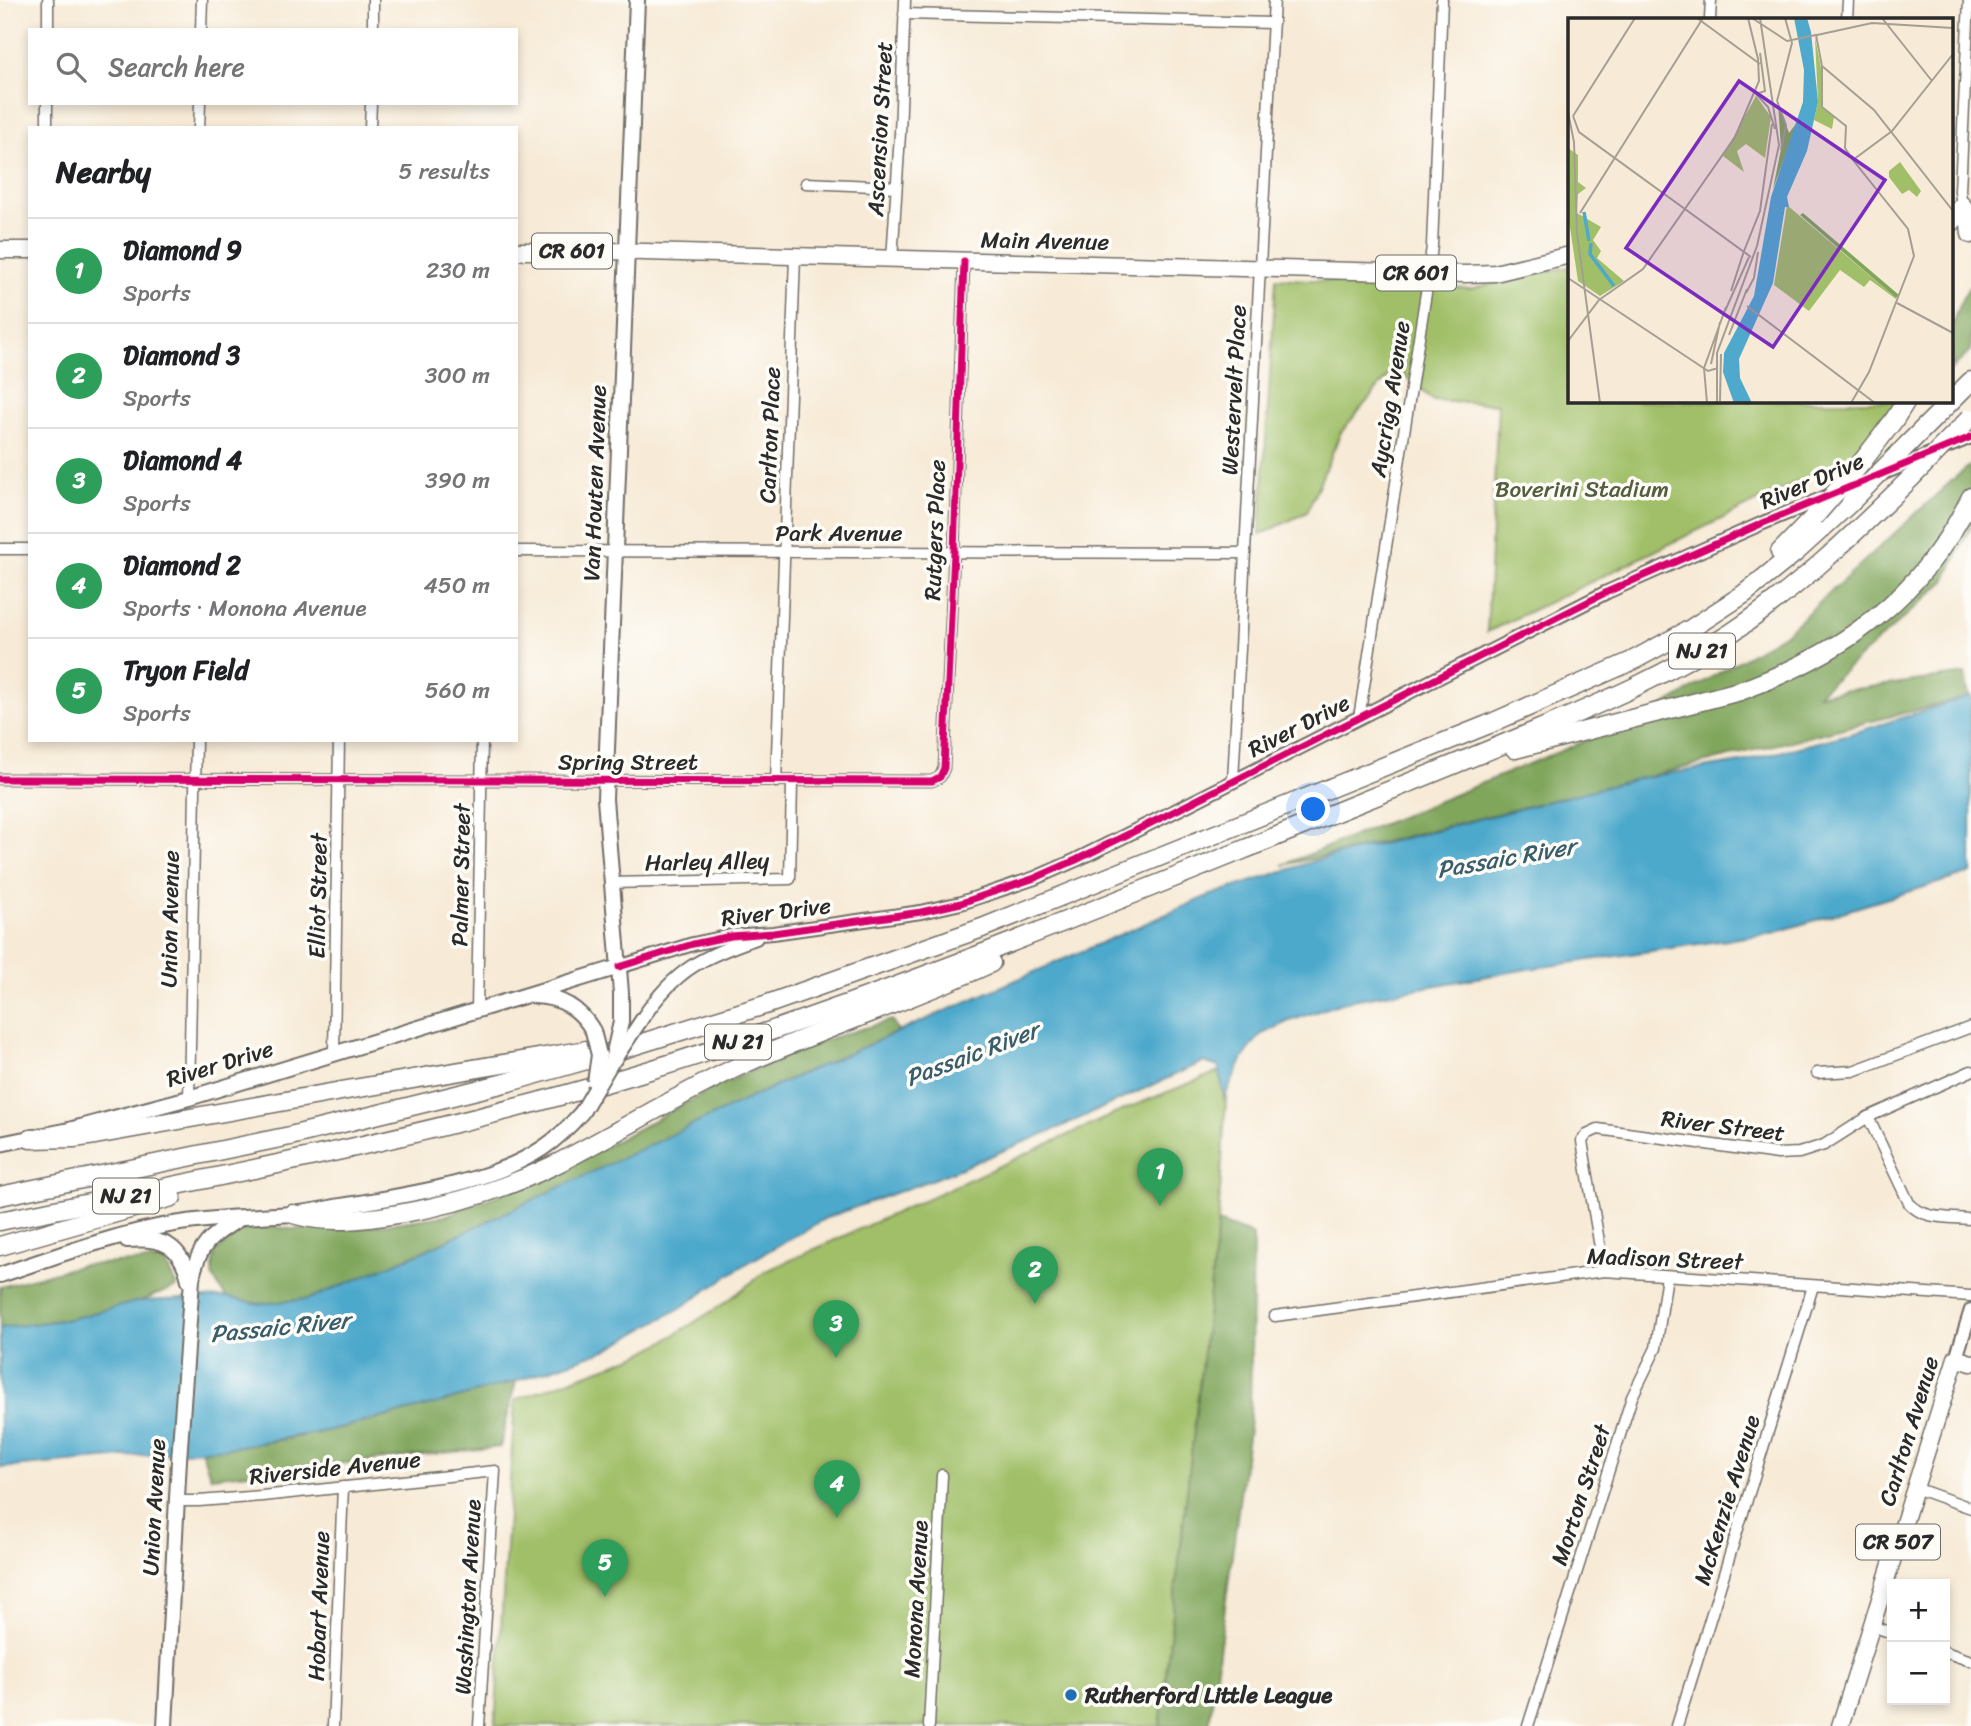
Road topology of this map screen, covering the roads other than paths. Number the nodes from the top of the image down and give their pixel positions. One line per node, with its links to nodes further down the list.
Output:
1 (48, 0): 15 (street)
2 (202, 0): 16 (street)
3 (373, 0): 17 (street)
4 (637, 0): 31 (main road, Van Houten Avenue)
5 (905, 0): 11 (street, Ascension Street)
6 (1274, 0): 14 (street, Westervelt Place)
7 (1442, 0): 37 (street, Aycrigg Avenue)
8 (1711, 0): 12 (street)
9 (1848, 0): 13 (street)
10 (1969, 0): 26 (street)
11 (905, 14): 14 (street); 25 (street, Ascension Street)
12 (1710, 18)
13 (1847, 18)
14 (1273, 23): 36 (street, Westervelt Place)
15 (48, 28)
16 (201, 28)
17 (373, 28)
18 (47, 105): 21 (street)
19 (200, 105): 22 (street)
20 (371, 105): 23 (street)
21 (47, 126)
22 (199, 126)
23 (370, 126)
24 (806, 183): 25 (street)
25 (897, 187): 34 (street, Ascension Street)
26 (1962, 206): 27 (highway)
27 (1971, 234)
28 (0, 250): 29 (main road)
29 (28, 250)
30 (518, 251): 31 (main road, Main Avenue / CR 601)
31 (627, 251): 33 (main road, Main Avenue / CR 601); 48 (main road, Van Houten Avenue)
32 (1568, 255): 37 (main road, Main Avenue / CR 601)
33 (795, 257): 34 (main road, Main Avenue / CR 601); 49 (street, Carlton Place)
34 (892, 260): 35 (main road, Main Avenue / CR 601)
35 (964, 261): 36 (main road, Main Avenue / CR 601); 50 (street, Rutgers Place)
36 (1259, 269): 37 (main road, Main Avenue / CR 601); 51 (street, Westervelt Place)
37 (1429, 273): 53 (street, Aycrigg Avenue)
38 (1971, 381): 39 (highway, NJ 21)
39 (1954, 399)
40 (1905, 402): 52 (highway, bridge)
41 (1951, 402): 52 (highway, NJ 21, bridge)
42 (1971, 417): 57 (highway, NJ 21, bridge)
43 (1971, 437): 53 (street, River Drive)
44 (1971, 497): 57 (highway)
45 (0, 549): 46 (street)
46 (28, 549)
47 (518, 551): 48 (street, Park Avenue)
48 (615, 551): 49 (street, Park Avenue); 63 (main road, Van Houten Avenue)
49 (785, 552): 50 (street, Park Avenue); 64 (street, Carlton Place)
50 (954, 552): 51 (street, Park Avenue); 66 (street, Rutgers Place)
51 (1245, 553): 62 (street, Westervelt Place)
52 (1716, 613): 74 (highway, NJ 21)
53 (1359, 718): 62 (street, River Drive)
54 (196, 742): 59 (street, Union Avenue)
55 (339, 742): 60 (street, Elliot Street)
56 (482, 742): 61 (street, Palmer Street)
57 (1454, 765): 68 (highway, NJ 21)
58 (0, 779): 59 (street, Spring Street)
59 (195, 779): 60 (street, Spring Street); 79 (street, Union Avenue)
60 (339, 780): 61 (street, Spring Street); 75 (street, Elliot Street)
61 (482, 781): 63 (street, Spring Street); 72 (street, Palmer Street)
62 (1233, 781): 69 (street, River Drive)
63 (606, 782): 64 (street, Spring Street); 67 (main road, Van Houten Avenue)
64 (776, 782): 65 (street, Spring Street)
65 (792, 782): 66 (street, Spring Street); 67 (street, Harley Alley)
66 (920, 782)
67 (611, 883): 70 (main road, Van Houten Avenue)
68 (1119, 900): 84 (highway, NJ 21); 86 (highway)
69 (773, 933): 70 (street, River Drive); 77 (street, bridge)
70 (619, 967): 71 (main road, River Drive); 77 (main road, Van Houten Avenue, bridge)
71 (518, 997): 72 (main road, River Drive); 80 (main road, bridge)
72 (477, 1010): 75 (main road, River Drive)
73 (1971, 1027): 78 (street)
74 (683, 1031): 82 (highway); 85 (highway, NJ 21)
75 (334, 1053): 79 (main road, River Drive)
76 (1971, 1071): 81 (street, River Street)
77 (606, 1073): 80 (main road, Van Houten Avenue, bridge)
78 (1817, 1073)
79 (189, 1098): 82 (main road, River Drive)
80 (582, 1112): 86 (main road)
81 (1868, 1117): 88 (street); 92 (street, River Street)
82 (30, 1139): 83 (main road, River Drive)
83 (0, 1144)
84 (252, 1170): 89 (highway, NJ 21); 90 (highway)
85 (0, 1196)
86 (293, 1214): 87 (main road)
87 (243, 1216): 91 (main road); 96 (main road)
88 (1971, 1219)
89 (0, 1221)
90 (0, 1246)
91 (77, 1248): 93 (main road); 96 (main road)
92 (1604, 1271): 94 (street, Madison Street); 99 (street, Madison Street)
93 (0, 1275)
94 (1667, 1276): 95 (street, Madison Street); 115 (street, Morton Street)
95 (1814, 1286): 97 (street, Madison Street); 116 (street, McKenzie Avenue)
96 (190, 1291): 105 (main road, Union Avenue)
97 (1971, 1296)
98 (1971, 1310): 100 (street, Carlton Avenue)
99 (1275, 1316)
100 (1964, 1360): 104 (main road, Carlton Avenue / CR 507)
101 (495, 1471): 103 (street, Riverside Avenue); 113 (street, Washington Avenue)
102 (942, 1475): 114 (street, Monona Avenue)
103 (343, 1487): 105 (street, Riverside Avenue); 112 (street, Hobart Avenue)
104 (1915, 1488): 106 (street); 107 (main road, Carlton Avenue / CR 507)
105 (178, 1501): 111 (main road, Union Avenue)
106 (1971, 1508)
107 (1872, 1626): 108 (street); 117 (main road, Carlton Avenue / CR 507)
108 (1887, 1631)
109 (1950, 1654): 110 (street)
110 (1971, 1661)
111 (165, 1726)
112 (333, 1726)
113 (479, 1726)
114 (929, 1726)
115 (1528, 1726)
116 (1676, 1726)
117 (1840, 1726)

